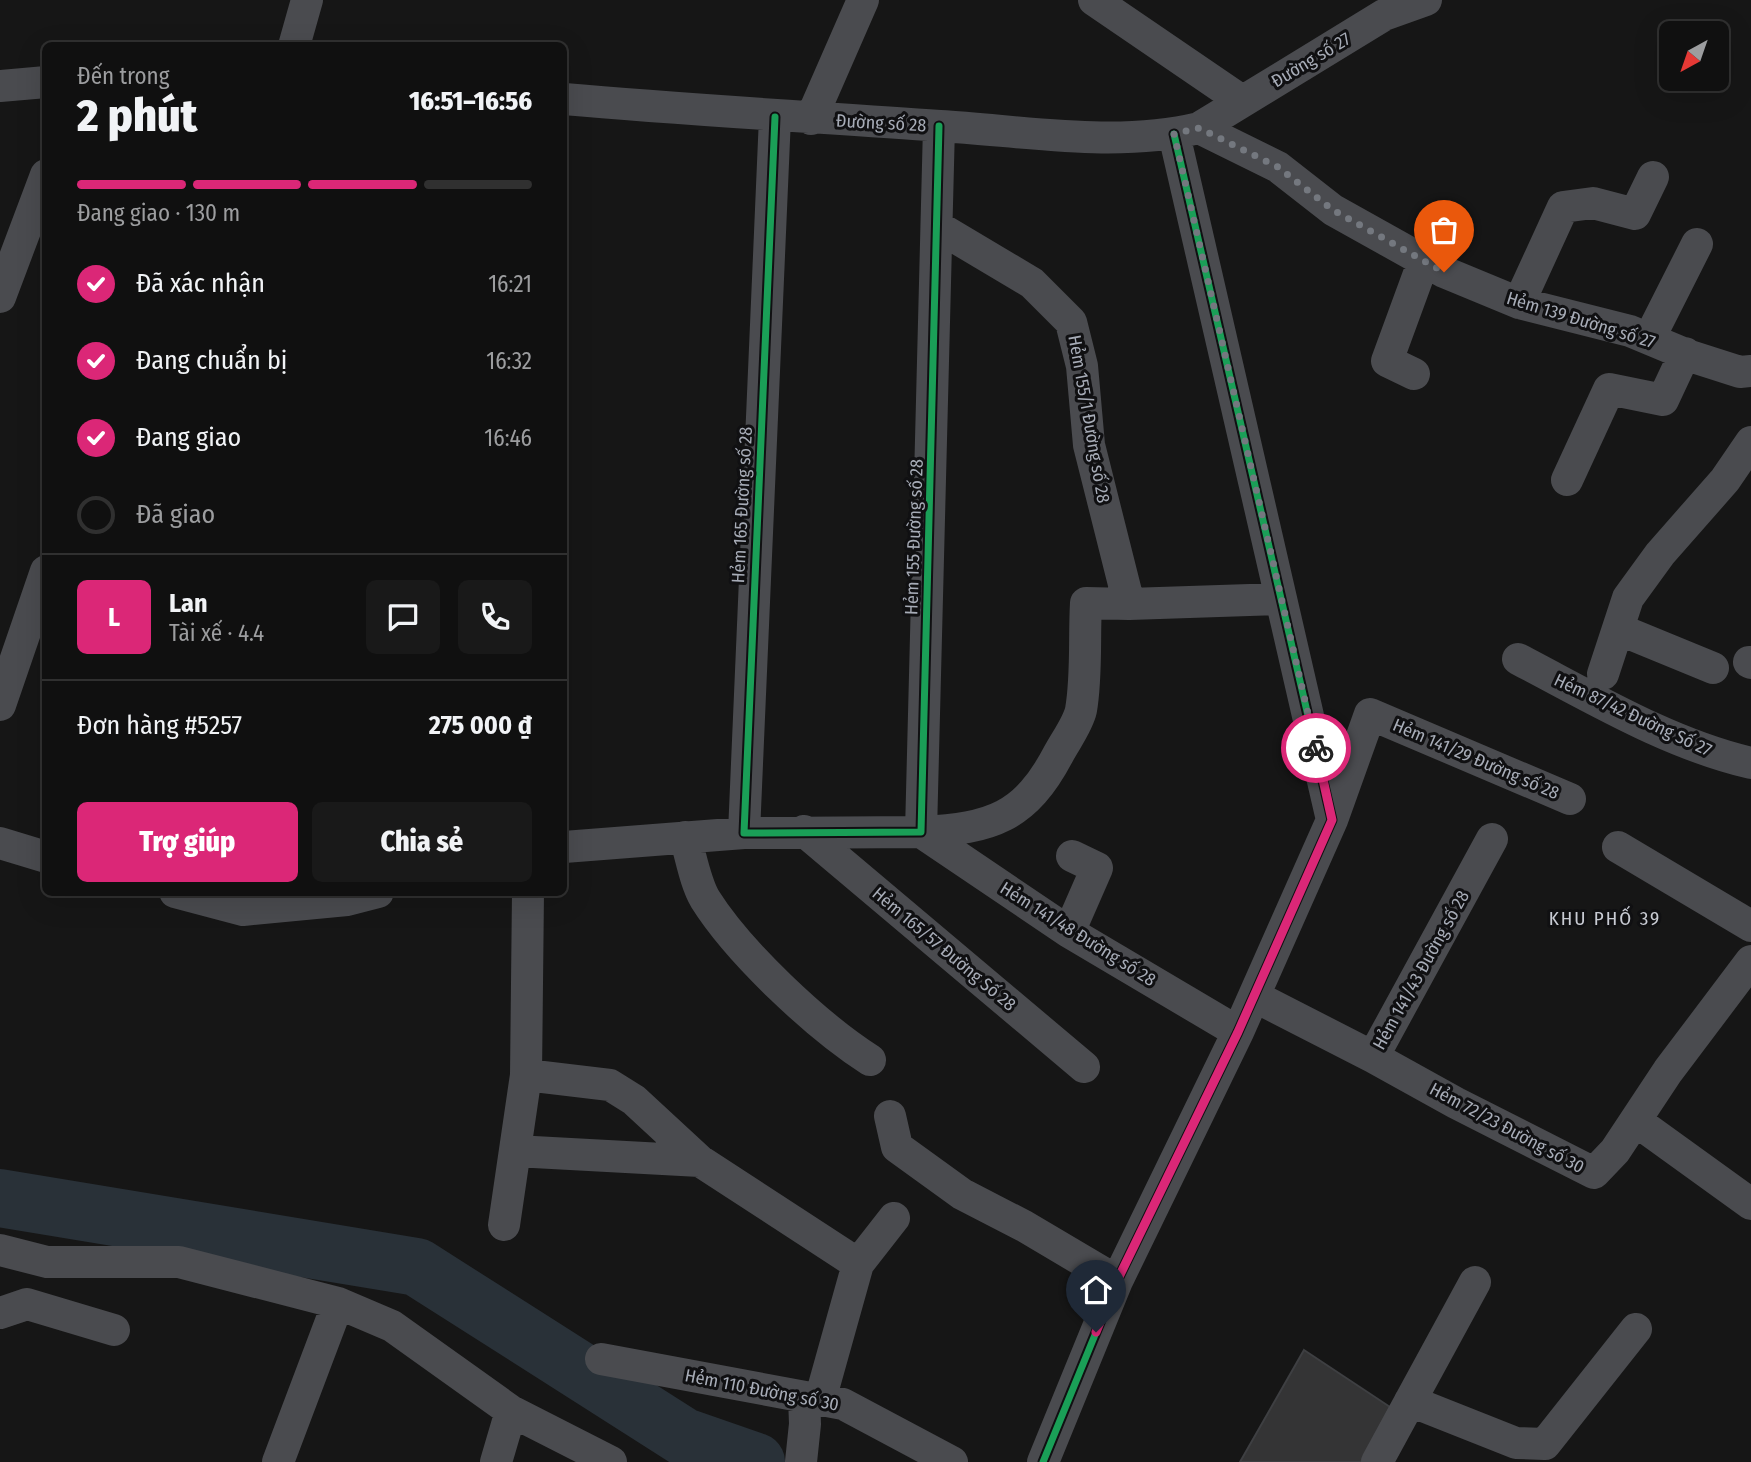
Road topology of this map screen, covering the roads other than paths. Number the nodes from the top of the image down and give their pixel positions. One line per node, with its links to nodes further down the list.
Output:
1 (307, 0): 6 (street)
2 (863, 0): 12 (street)
3 (1094, 0): 10 (street)
4 (1426, 0): 5 (street, Đường số 27)
5 (1381, 7): 10 (street, Đường số 27)
6 (295, 42)
7 (42, 82): 8 (street)
8 (0, 86)
9 (567, 99): 11 (street, Đường số 28)
10 (1242, 101): 14 (street, Đường số 27)
11 (775, 117): 12 (street, Đường số 28); 42 (street, Hẻm 165 Đường số 28)
12 (811, 119): 13 (street, Đường số 28)
13 (939, 126): 14 (street, Đường số 28); 17 (street, Hẻm 155 Đường số 28)
14 (1186, 131): 19 (street, Hẻm 139 Đường số 27); 29 (street)
15 (1653, 177): 21 (street)
16 (42, 186): 20 (street)
17 (937, 227): 30 (street, Hẻm 155/1 Đường số 28); 41 (street, Hẻm 155 Đường số 28)
18 (1697, 244): 22 (street)
19 (1424, 260): 21 (street, Hẻm 139 Đường số 27); 25 (street)
20 (0, 297)
21 (1519, 303): 22 (street, Hẻm 139 Đường số 27)
22 (1649, 339): 23 (street, Hẻm 139 Đường số 27)
23 (1685, 353): 24 (street, Hẻm 139 Đường số 27); 27 (street)
24 (1751, 371)
25 (1414, 374)
26 (1751, 442): 31 (street)
27 (1567, 480)
28 (42, 595): 32 (street)
29 (1281, 599): 30 (street); 39 (street)
30 (1129, 604): 41 (street)
31 (1618, 629): 34 (street); 35 (street)
32 (35, 637): 36 (street)
33 (1518, 659): 37 (street, Hẻm 87/42 Đường Số 27)
34 (1713, 668)
35 (1603, 674)
36 (0, 705)
37 (1751, 763)
38 (1570, 799): 39 (street, Hẻm 141/29 Đường số 28)
39 (1332, 820): 56 (street)
40 (804, 831): 41 (street); 42 (street); 60 (street, Hẻm 165/57 Đường Số 28)
41 (921, 832): 54 (street, Hẻm 141/48 Đường số 28)
42 (744, 833): 43 (street)
43 (685, 838): 46 (street); 59 (street)
44 (1492, 839): 58 (street, Hẻm 141/43 Đường số 28)
45 (0, 844): 48 (street)
46 (567, 847)
47 (1618, 847): 53 (street)
48 (42, 856)
49 (1072, 856): 54 (street)
50 (190, 896): 52 (street)
51 (528, 896): 61 (street)
52 (347, 897)
53 (1751, 926)
54 (1069, 932): 57 (street, Hẻm 141/48 Đường số 28)
55 (1751, 961): 63 (street, Hẻm 72/23 Đường số 30)
56 (1254, 996): 57 (street); 58 (street, Hẻm 141/43 Đường số 28)
57 (1238, 1032): 71 (street)
58 (1373, 1057): 63 (street, Hẻm 72/23 Đường số 30)
59 (870, 1060)
60 (1084, 1068)
61 (526, 1075): 64 (street); 65 (street)
62 (890, 1116): 71 (street)
63 (1636, 1121): 66 (street)
64 (515, 1150): 65 (street); 68 (street)
65 (700, 1161): 70 (street)
66 (1751, 1204)
67 (894, 1218): 70 (street)
68 (504, 1225)
69 (0, 1250): 73 (street)
70 (858, 1264): 78 (street)
71 (1117, 1281): 86 (street)
72 (1475, 1282): 79 (street)
73 (338, 1303): 80 (street); 82 (street)
74 (0, 1313): 76 (street)
75 (1636, 1329): 79 (street)
76 (114, 1330)
77 (601, 1359): 78 (street, Hẻm 110 Đường số 30)
78 (812, 1399): 81 (street); 85 (street, Hẻm 110 Đường số 30)
79 (1410, 1401): 87 (street)
80 (511, 1411): 83 (street); 84 (street)
81 (801, 1459)
82 (278, 1462)
83 (496, 1462)
84 (611, 1462)
85 (952, 1462)
86 (1044, 1462)
87 (1377, 1462)

